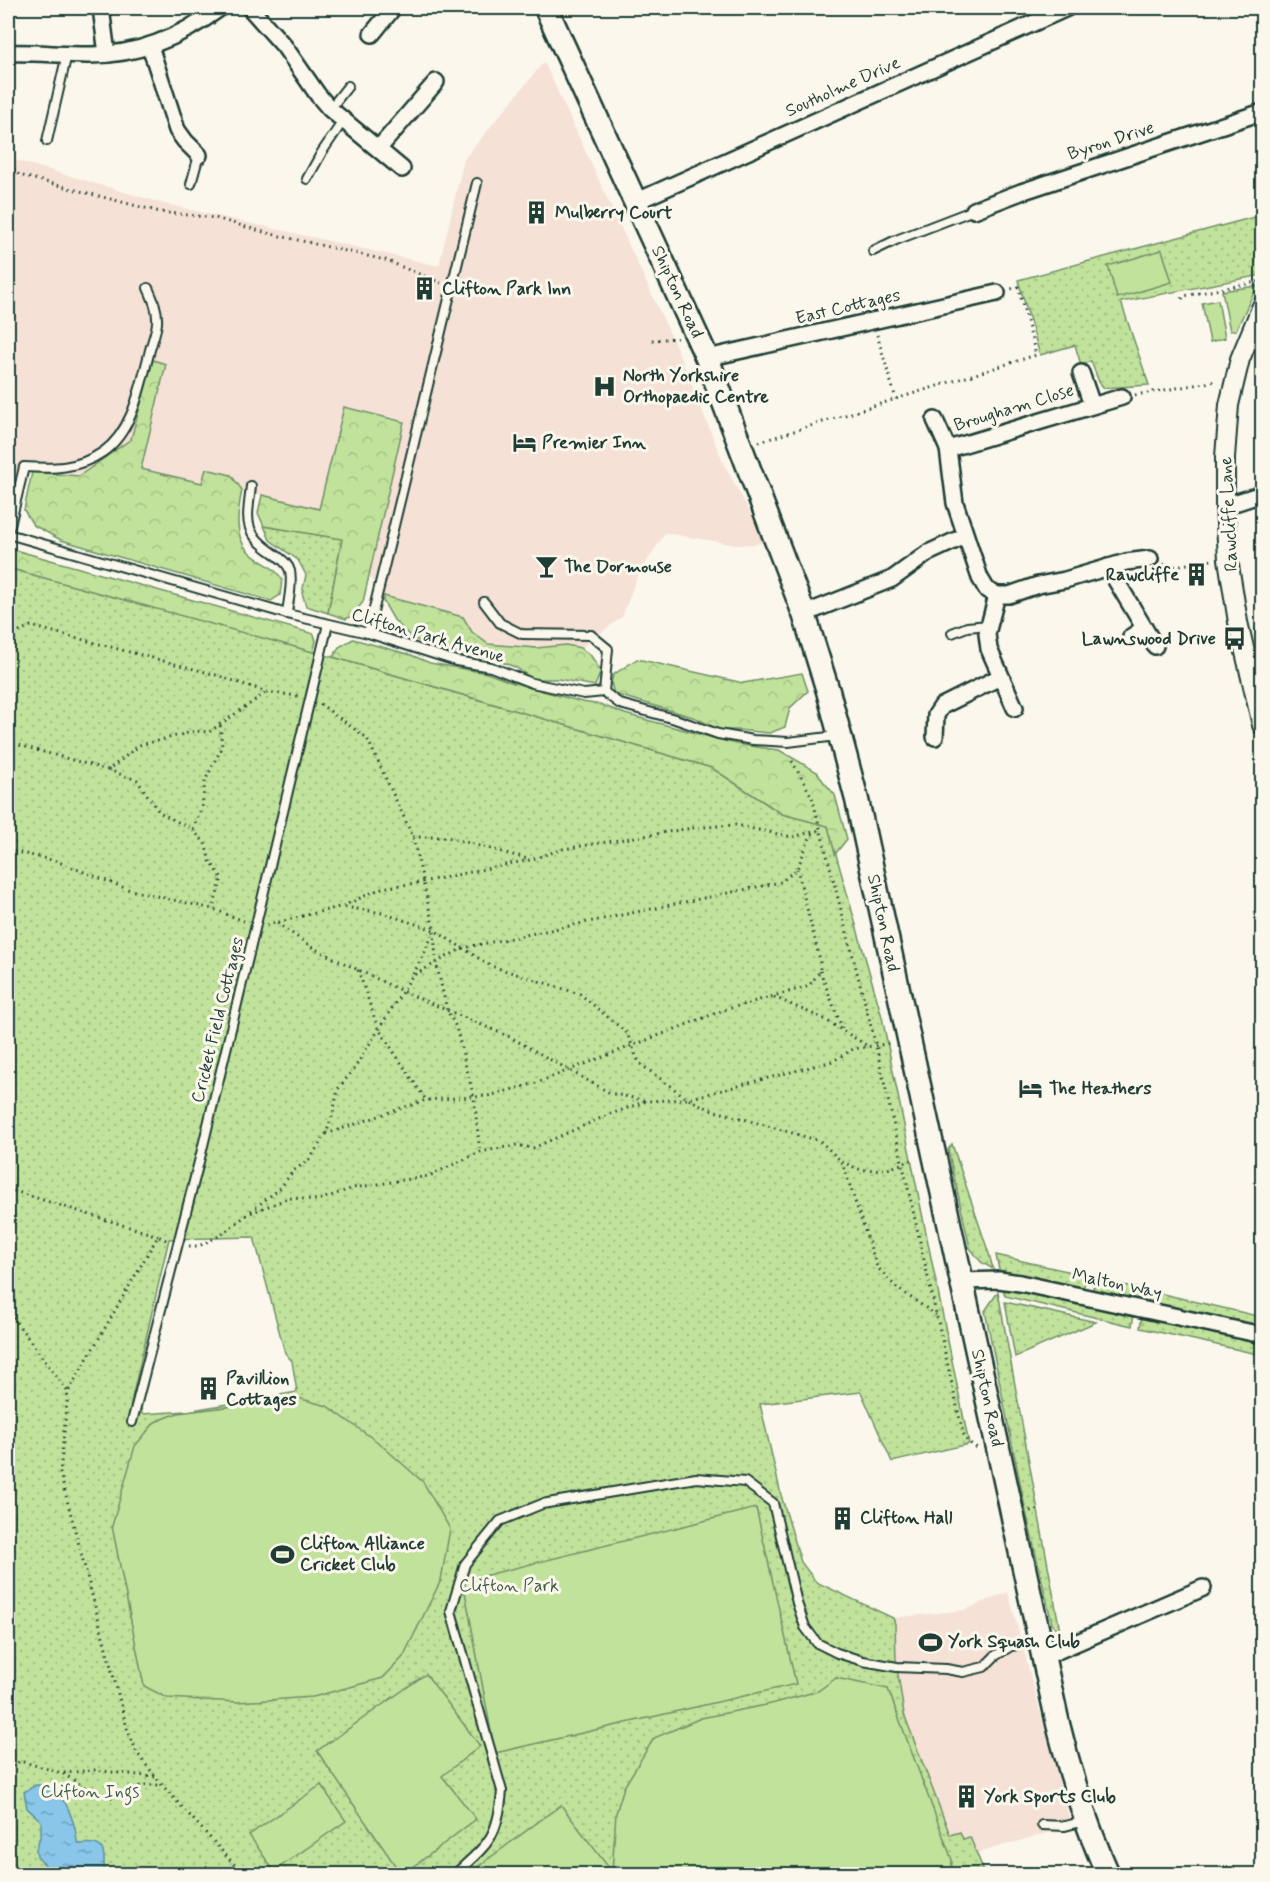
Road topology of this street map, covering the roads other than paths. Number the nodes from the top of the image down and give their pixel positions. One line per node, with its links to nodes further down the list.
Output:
1 (101, 8): 11 (street)
2 (220, 8): 8 (street)
3 (250, 8): 14 (street)
4 (393, 8): 7 (street)
5 (546, 8): 24 (main road, Shipton Road)
6 (1067, 8): 24 (street, Southolme Drive)
7 (372, 34)
8 (150, 46): 11 (street); 19 (street)
9 (8, 53): 10 (street)
10 (67, 54): 11 (street); 17 (lane)
11 (107, 54)
12 (436, 82): 18 (street)
13 (348, 86): 14 (lane)
14 (330, 109): 16 (street)
15 (1263, 112): 25 (street, Byron Drive)
16 (343, 121): 18 (street); 21 (lane)
17 (47, 141)
18 (379, 148): 20 (street)
19 (199, 155): 23 (lane)
20 (402, 169)
21 (307, 179)
22 (477, 183): 49 (lane)
23 (191, 184)
24 (635, 202): 30 (main road, Shipton Road)
25 (974, 210): 26 (lane)
26 (873, 251)
27 (148, 288): 39 (lane)
28 (997, 293): 30 (street, East Cottages)
29 (1263, 306): 38 (street, Rawcliffe Lane)
30 (707, 358): 46 (main road, Shipton Road)
31 (1081, 373): 33 (street, Brougham Close)
32 (1122, 397): 33 (street, Brougham Close)
33 (1092, 405): 35 (street, Brougham Close)
34 (935, 420): 35 (street)
35 (948, 449): 40 (street)
36 (251, 486): 45 (lane)
37 (1263, 494): 38 (street)
38 (1225, 506): 53 (street, Rawcliffe Lane)
39 (8, 534): 45 (lane, Clifton Park Avenue)
40 (965, 536): 43 (street); 46 (street)
41 (1150, 559): 42 (street)
42 (1108, 567): 43 (street); 51 (street)
43 (997, 595): 48 (street)
44 (484, 602): 54 (lane)
45 (287, 614): 47 (lane, Clifton Park Avenue)
46 (804, 614): 57 (main road, Shipton Road)
47 (328, 624): 49 (lane, Clifton Park Avenue); 61 (lane, Cricket Field Cottages)
48 (989, 625): 50 (lane); 52 (street)
49 (368, 633): 54 (lane, Clifton Park Avenue)
50 (952, 633)
51 (1155, 646)
52 (1000, 677): 55 (street); 58 (street)
53 (1258, 687): 56 (street, Rawcliffe Lane)
54 (604, 692): 57 (lane, Clifton Park Avenue)
55 (1015, 708)
56 (1263, 725)
57 (841, 735): 59 (main road, Shipton Road)
58 (935, 737)
59 (962, 1281): 60 (street, Malton Way); 63 (main road, Shipton Road)
60 (1263, 1335)
61 (132, 1422)
62 (1203, 1588): 63 (street)
63 (1042, 1649): 64 (main road, Shipton Road); 66 (lane)
64 (1086, 1821): 65 (lane); 67 (main road, Shipton Road)
65 (1042, 1825)
66 (455, 1875)
67 (1108, 1875)

